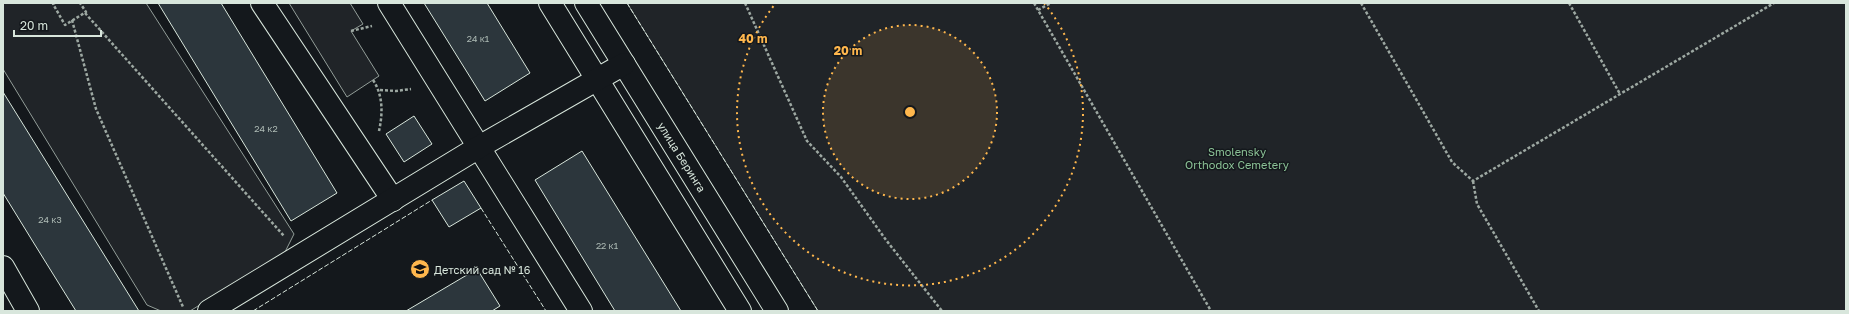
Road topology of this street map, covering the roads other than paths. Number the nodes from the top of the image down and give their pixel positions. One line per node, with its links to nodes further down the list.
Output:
1 (262, 3): 8 (street)
2 (389, 3): 7 (street)
3 (550, 3): 6 (street)
4 (586, 3): 5 (street, улица Беринга)
5 (624, 64): 6 (street); 14 (street, улица Беринга)
6 (597, 79): 7 (street); 13 (street)
7 (479, 147): 8 (street); 12 (street)
8 (393, 200): 11 (street)
9 (3, 267): 10 (street)
10 (28, 311)
11 (209, 311)
12 (580, 311)
13 (740, 311)
14 (777, 311)

